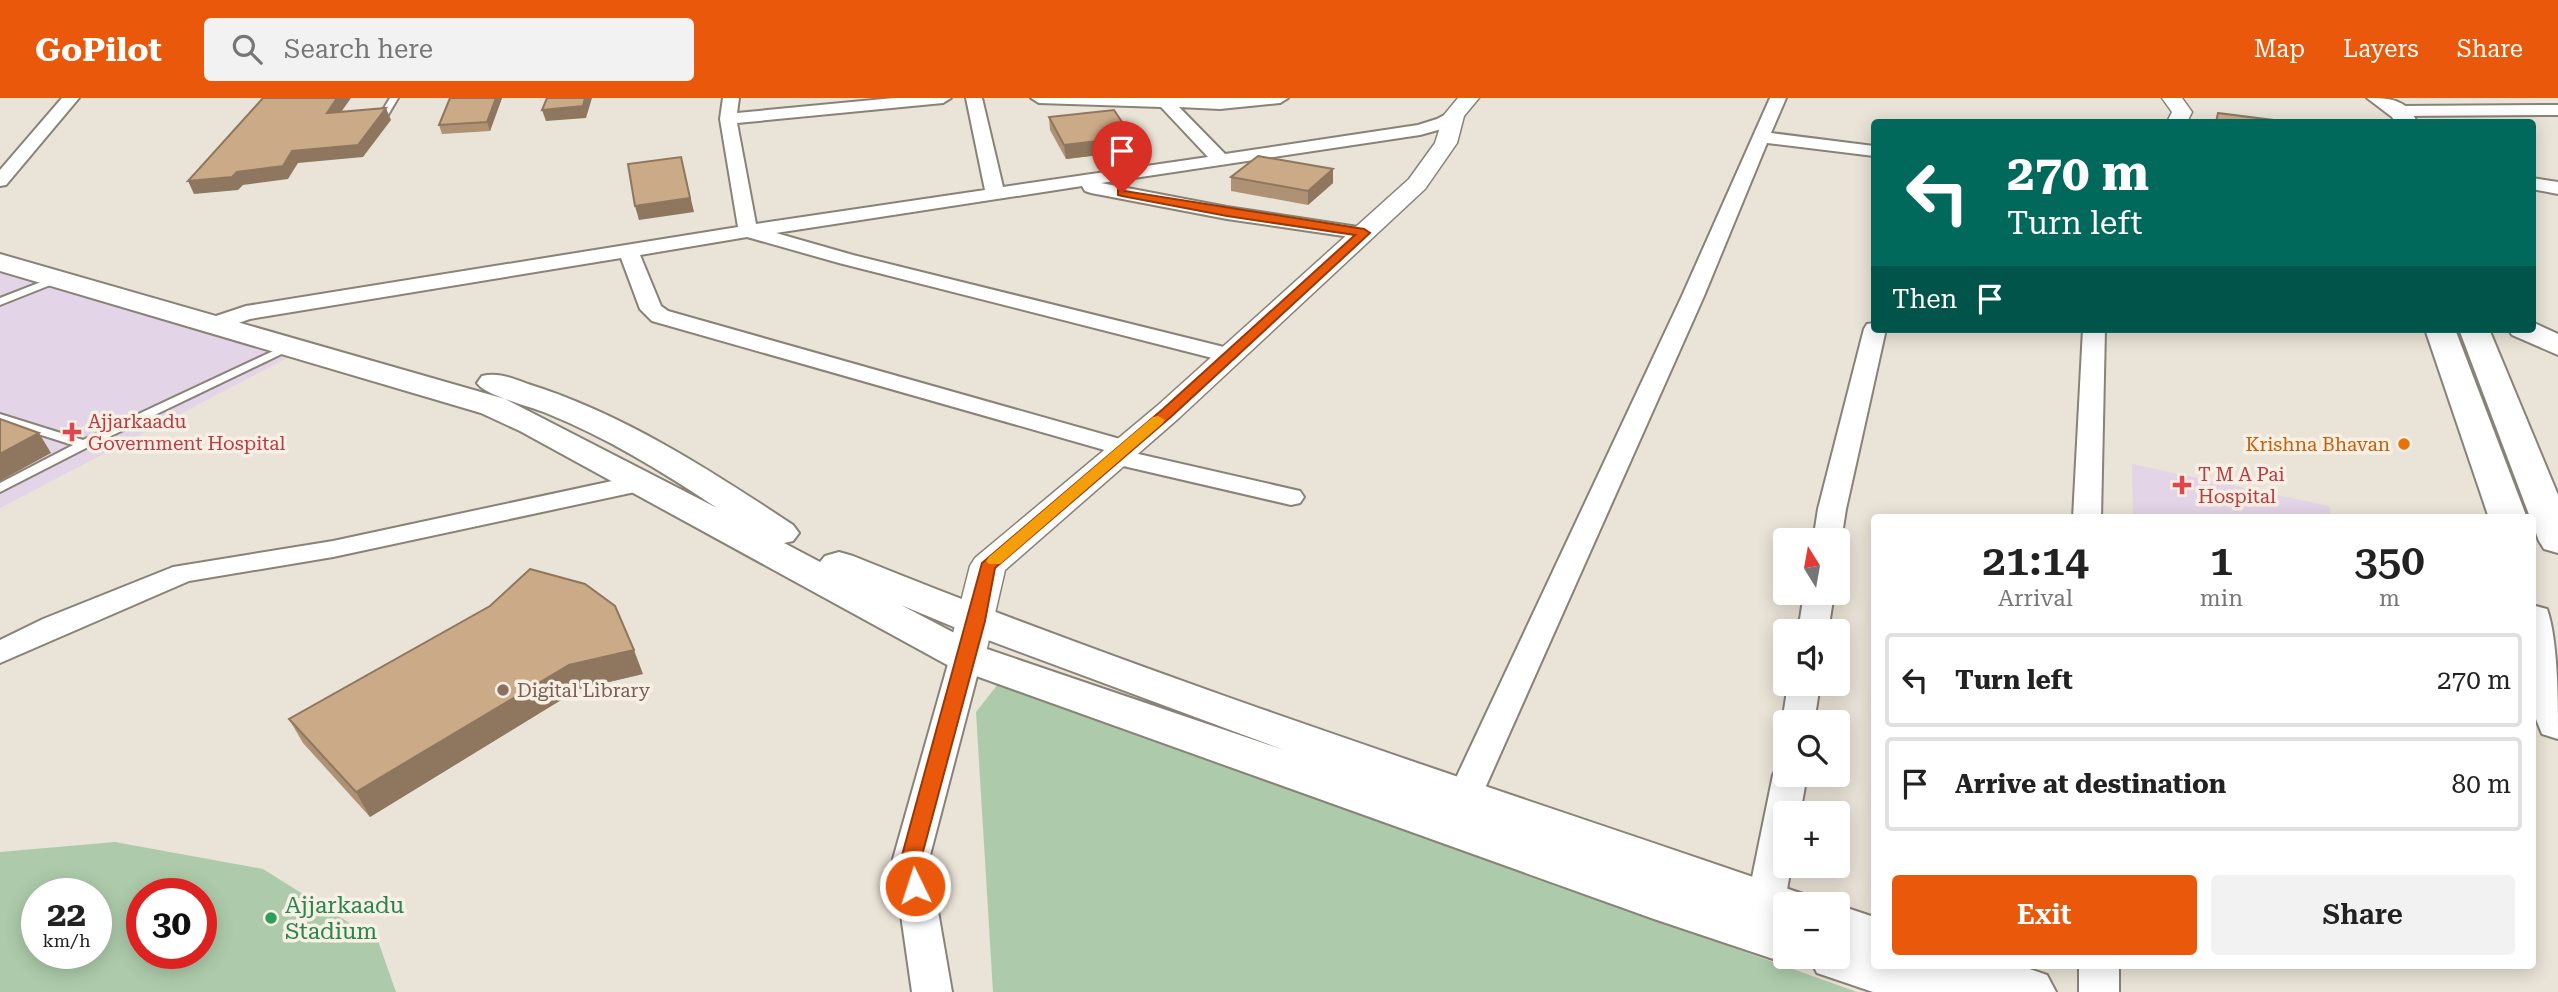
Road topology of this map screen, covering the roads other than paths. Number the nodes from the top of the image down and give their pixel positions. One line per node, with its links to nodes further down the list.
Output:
1 (71, 98): 22 (street)
2 (394, 98): 15 (lane)
3 (731, 98): 16 (street)
4 (943, 98): 16 (street)
5 (974, 98): 26 (street)
6 (1039, 98): 12 (street)
7 (1280, 98): 12 (street)
8 (1778, 98): 19 (street)
9 (2172, 98): 17 (street)
10 (2356, 98): 18 (main road)
11 (2378, 98): 18 (main road)
12 (1165, 102): 21 (street)
13 (1461, 106): 21 (street); 28 (street)
14 (2558, 110): 18 (street)
15 (385, 113)
16 (728, 119): 27 (street)
17 (2178, 119)
18 (2395, 119)
19 (1762, 136): 20 (street); 58 (street)
20 (1871, 151)
21 (1221, 160): 23 (street)
22 (0, 181)
23 (1069, 183): 26 (street); 28 (street)
24 (2536, 184): 25 (street)
25 (2558, 188)
26 (995, 194): 27 (street)
27 (748, 231): 30 (street); 42 (street)
28 (1364, 233): 42 (street)
29 (0, 242): 34 (main road)
30 (628, 251): 34 (street); 45 (street)
31 (0, 262): 32 (main road)
32 (59, 278): 33 (lane); 34 (main road)
33 (0, 303)
34 (229, 318): 41 (main road); 54 (main road)
35 (1874, 333): 51 (street)
36 (2094, 333): 49 (street)
37 (2441, 333): 50 (main road)
38 (2476, 333): 52 (main road)
39 (2531, 333): 40 (main road)
40 (2558, 346)
41 (288, 347): 44 (lane); 46 (main road)
42 (1228, 355): 45 (street)
43 (0, 418): 44 (lane)
44 (84, 444): 47 (lane)
45 (1120, 453): 48 (street); 54 (street)
46 (640, 483): 54 (main road); 55 (street)
47 (0, 488)
48 (1291, 496)
49 (2087, 514)
50 (2507, 514)
51 (1829, 528)
52 (2556, 528)
53 (2536, 634): 56 (main road)
54 (971, 639): 58 (main road); 62 (main road); 69 (street)
55 (0, 653)
56 (2558, 723)
57 (1789, 787): 59 (street)
58 (1465, 795): 60 (main road)
59 (1777, 892)
60 (1773, 905)
61 (1850, 931): 63 (main road)
62 (1773, 937)
63 (1871, 938)
64 (1850, 962): 65 (main road)
65 (1871, 968)
66 (1873, 969): 70 (main road)
67 (1961, 969): 71 (main road)
68 (2099, 969): 72 (street)
69 (932, 992)
70 (1943, 992)
71 (2028, 992)
72 (2099, 992)

